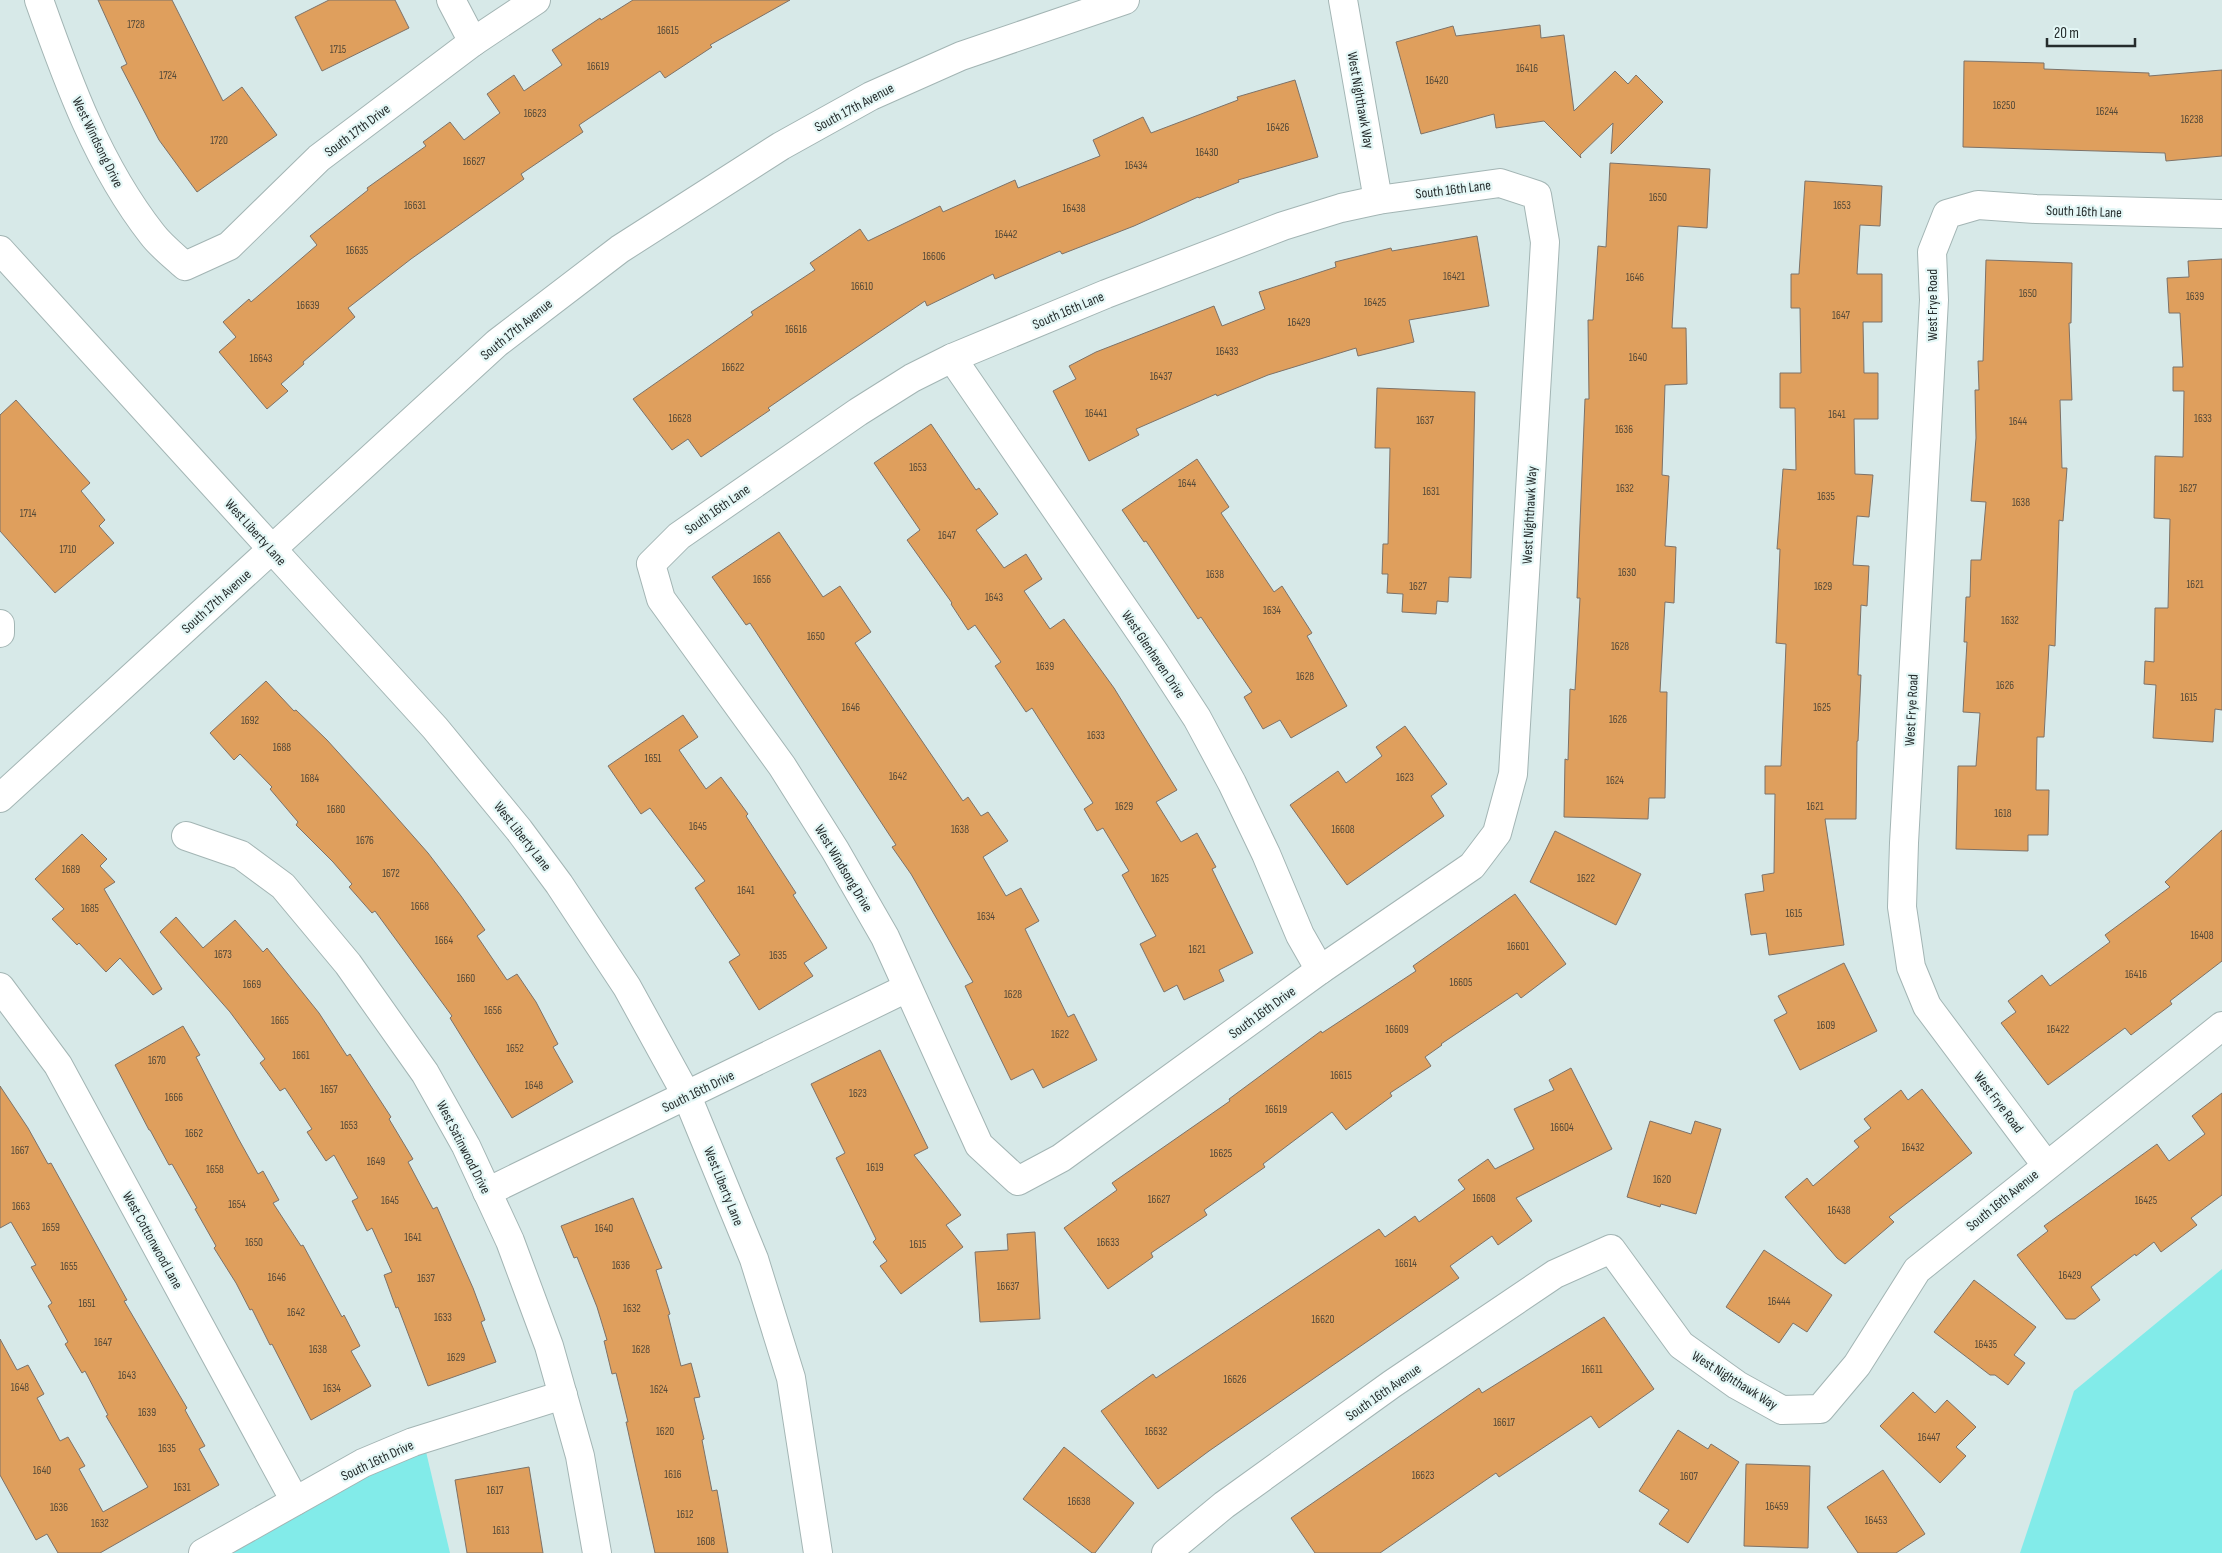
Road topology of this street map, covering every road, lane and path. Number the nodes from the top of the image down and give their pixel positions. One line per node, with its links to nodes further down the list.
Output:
1 (39, 0): 12 (street, West Windsong Drive)
2 (451, 0): 6 (street)
3 (536, 0): 6 (street, South 17th Drive)
4 (1125, 0): 14 (street, South 17th Avenue)
5 (1343, 0): 8 (street, West Nighthawk Way)
6 (473, 42): 12 (street, South 17th Drive)
7 (1537, 195): 8 (street, South 16th Lane); 17 (street, West Nighthawk Way)
8 (1378, 200): 13 (street, South 16th Lane)
9 (1947, 214): 10 (street, South 16th Lane); 24 (street, West Frye Road)
10 (2222, 214)
11 (0, 250): 14 (street, West Liberty Lane)
12 (185, 266)
13 (952, 358): 15 (street, South 16th Lane); 19 (street, West Glenhaven Drive)
14 (272, 549): 16 (street, South 17th Avenue); 23 (street, West Liberty Lane)
15 (651, 564): 21 (street, West Windsong Drive)
16 (0, 798)
17 (1497, 833): 19 (street, South 16th Drive)
18 (186, 836): 26 (street, West Satinwood Drive)
19 (1320, 970): 25 (street, South 16th Drive)
20 (0, 987): 30 (street, West Cottonwood Lane)
21 (907, 988): 23 (street, South 16th Drive); 25 (street, West Windsong Drive)
22 (2222, 1026): 24 (street, South 16th Avenue)
23 (687, 1096): 26 (street, South 16th Drive); 33 (street, West Liberty Lane)
24 (2046, 1165): 29 (street, South 16th Avenue)
25 (1018, 1181)
26 (487, 1192): 28 (street, West Satinwood Drive)
27 (1611, 1249): 29 (street, West Nighthawk Way); 34 (street, South 16th Avenue)
28 (563, 1395): 30 (street, South 16th Drive); 32 (street, West Satinwood Drive)
29 (1820, 1409)
30 (295, 1501): 31 (street, South 16th Drive)
31 (203, 1553)
32 (597, 1553)
33 (818, 1553)
34 (1166, 1553)

